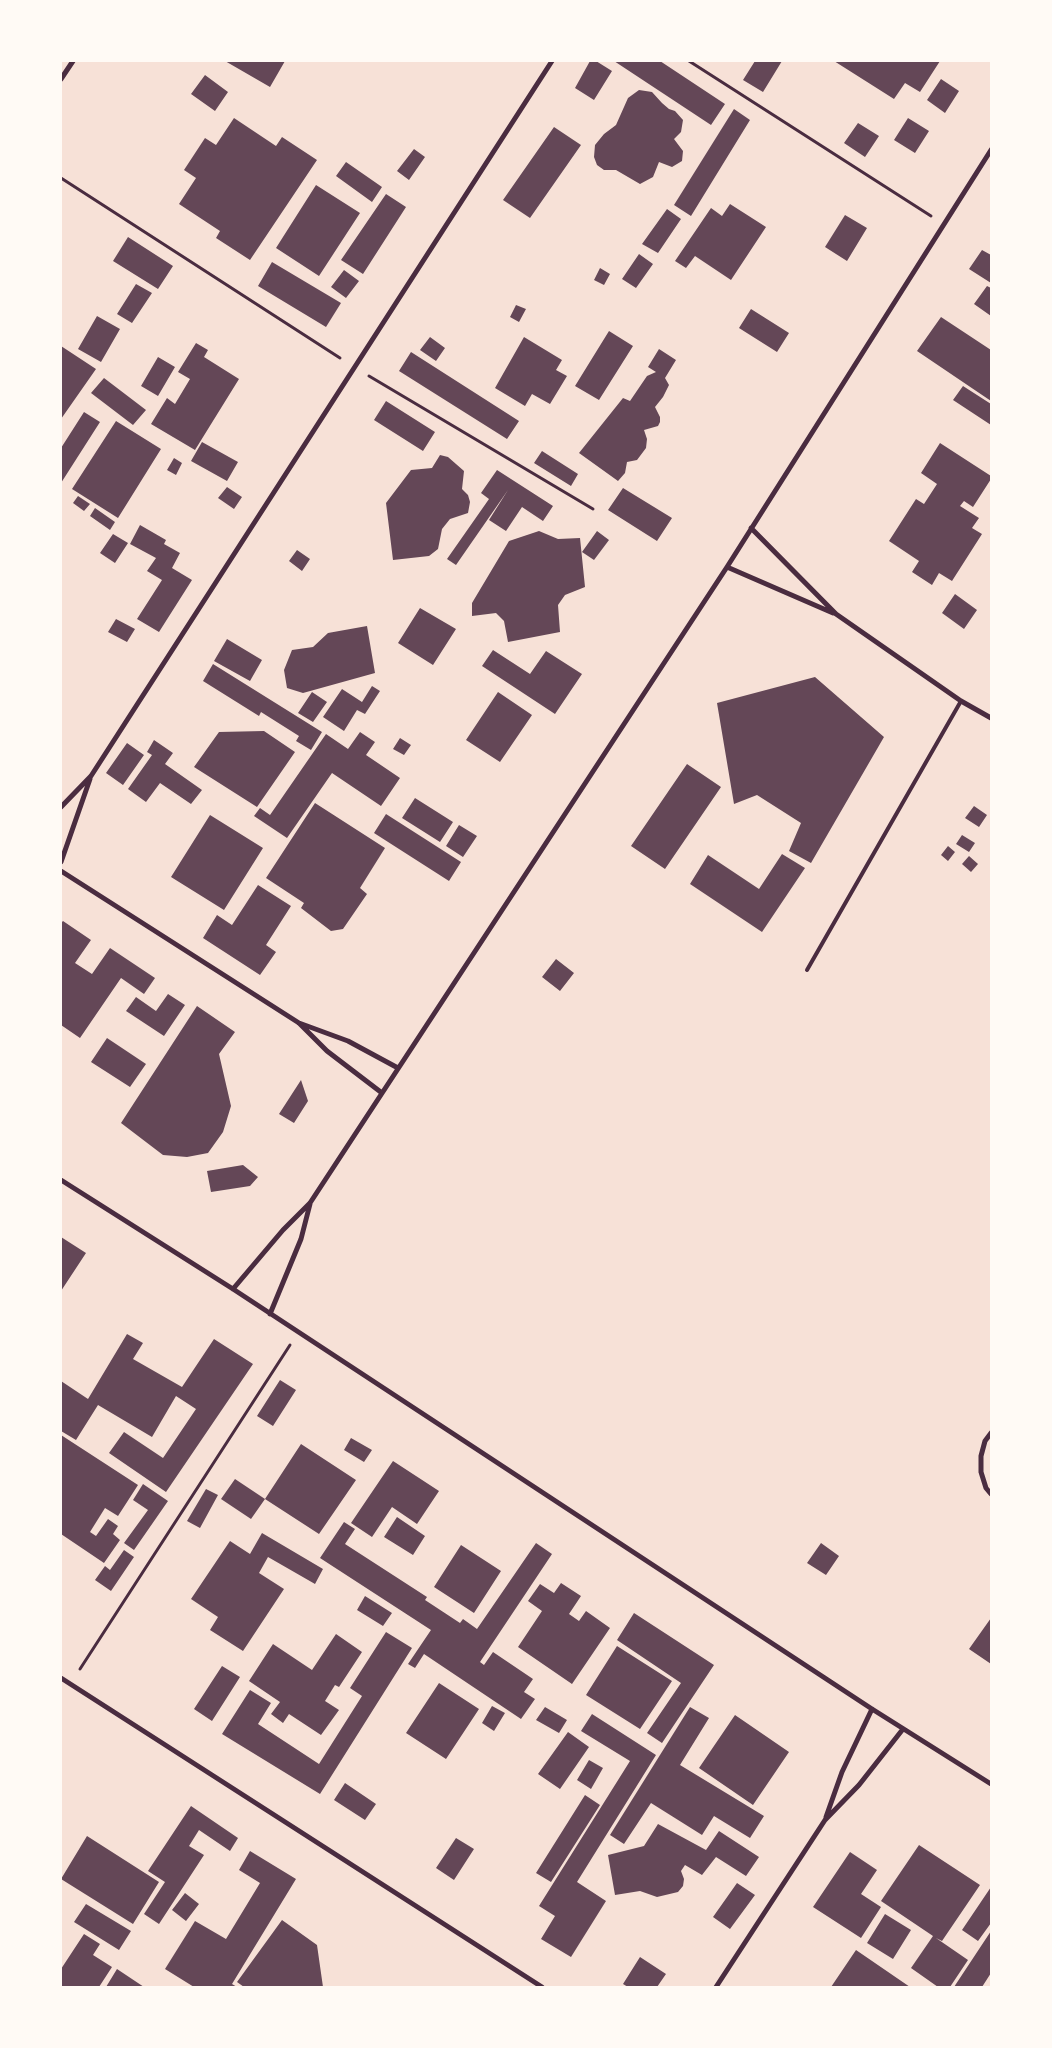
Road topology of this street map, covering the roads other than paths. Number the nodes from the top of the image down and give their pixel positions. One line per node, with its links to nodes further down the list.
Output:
1 (72, 61): 3 (street)
2 (552, 61): 10 (street)
3 (61, 79)
4 (991, 150): 5 (street)
5 (751, 528): 6 (street); 7 (street)
6 (727, 567): 7 (street); 16 (street)
7 (836, 614): 8 (street)
8 (961, 700): 9 (street); 14 (lane)
9 (991, 718)
10 (91, 776): 11 (street); 12 (street)
11 (61, 807)
12 (61, 862)
13 (61, 871): 15 (street)
14 (807, 970)
15 (299, 1023): 16 (street); 17 (street)
16 (398, 1068): 17 (street)
17 (382, 1093): 19 (street)
18 (61, 1180): 20 (street)
19 (310, 1203): 20 (street); 21 (street)
20 (233, 1289): 21 (street)
21 (270, 1314): 25 (street)
22 (991, 1433): 23 (street)
23 (991, 1494)
24 (61, 1678): 29 (street)
25 (872, 1709): 26 (street); 28 (street)
26 (903, 1729): 27 (street); 28 (street)
27 (991, 1784)
28 (825, 1820): 30 (street)
29 (542, 1987)
30 (716, 1987)

